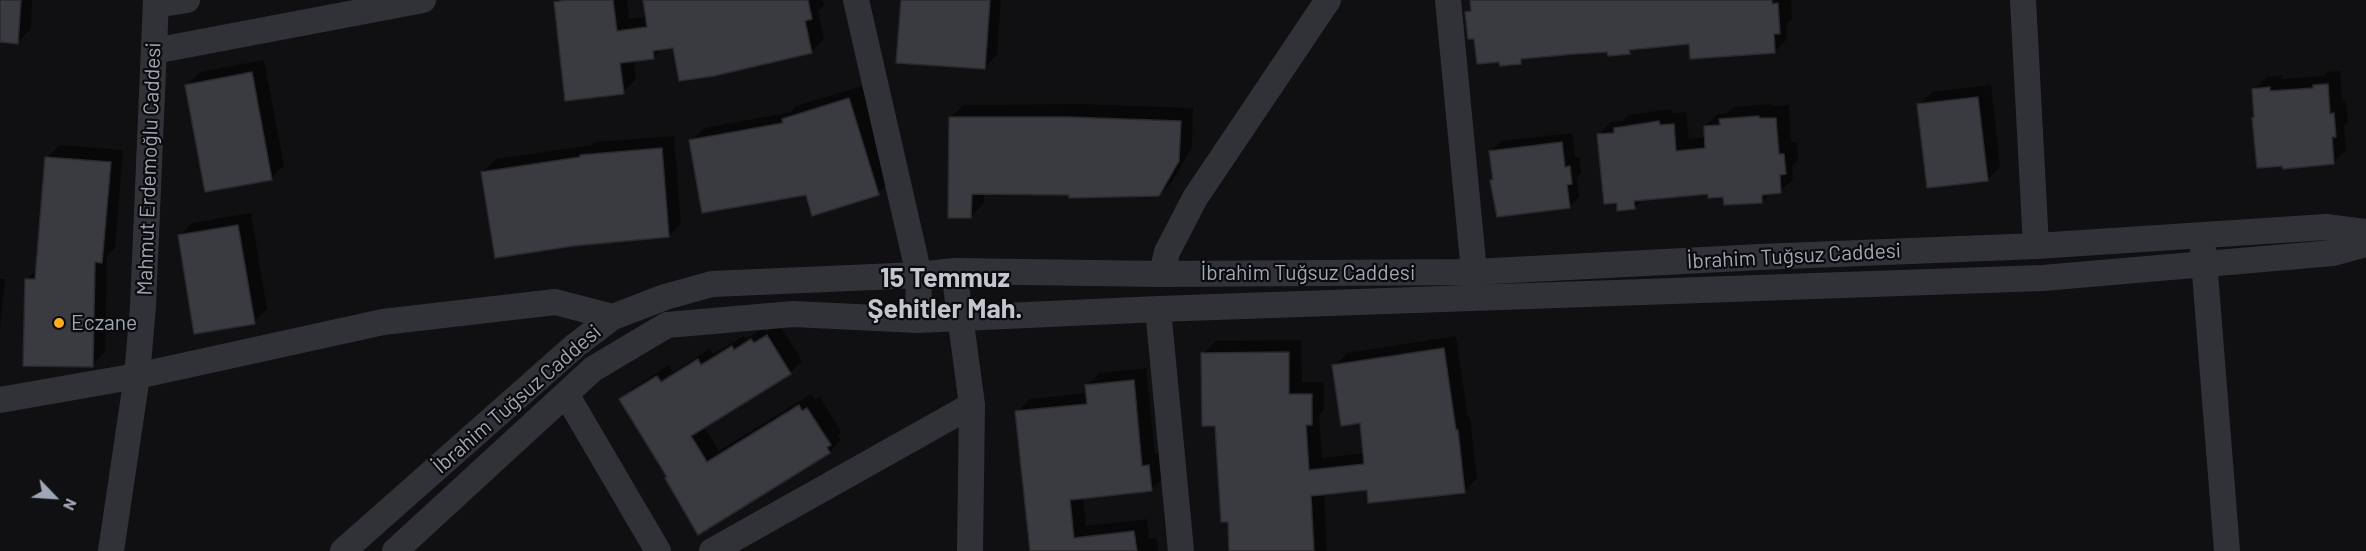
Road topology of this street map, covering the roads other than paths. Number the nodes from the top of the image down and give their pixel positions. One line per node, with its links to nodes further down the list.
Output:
1 (187, 0): 7 (street)
2 (423, 0): 8 (street)
3 (855, 0): 16 (street)
4 (1328, 0): 17 (street)
5 (1448, 0): 15 (street)
6 (2023, 0): 12 (street)
7 (156, 2): 8 (street, Mahmut Erdemoğlu Caddesi)
8 (154, 51): 22 (street, Mahmut Erdemoğlu Caddesi)
9 (2366, 232): 10 (street, İbrahim Tuğsuz Caddesi)
10 (2202, 236): 12 (street, İbrahim Tuğsuz Caddesi); 13 (street)
11 (2366, 244): 13 (street, İbrahim Tuğsuz Caddesi)
12 (2036, 246): 15 (street, İbrahim Tuğsuz Caddesi)
13 (2205, 264): 18 (street, İbrahim Tuğsuz Caddesi); 33 (street)
14 (954, 271): 16 (street, İbrahim Tuğsuz Caddesi); 17 (street, İbrahim Tuğsuz Caddesi); 19 (street)
15 (1474, 272): 17 (street, İbrahim Tuğsuz Caddesi)
16 (919, 274): 20 (street, İbrahim Tuğsuz Caddesi); 21 (street)
17 (1162, 274)
18 (1158, 309): 19 (street, İbrahim Tuğsuz Caddesi); 32 (street)
19 (960, 316): 21 (street, İbrahim Tuğsuz Caddesi); 25 (street)
20 (613, 317): 22 (street); 27 (street, İbrahim Tuğsuz Caddesi)
21 (918, 320): 23 (street, İbrahim Tuğsuz Caddesi)
22 (137, 376): 24 (street); 26 (street, Mahmut Erdemoğlu Caddesi)
23 (566, 394): 28 (street, İbrahim Tuğsuz Caddesi); 29 (street)
24 (0, 400)
25 (972, 405): 30 (street); 31 (street)
26 (111, 551)
27 (343, 551)
28 (394, 551)
29 (658, 551)
30 (712, 551)
31 (970, 551)
32 (1181, 551)
33 (2227, 551)

